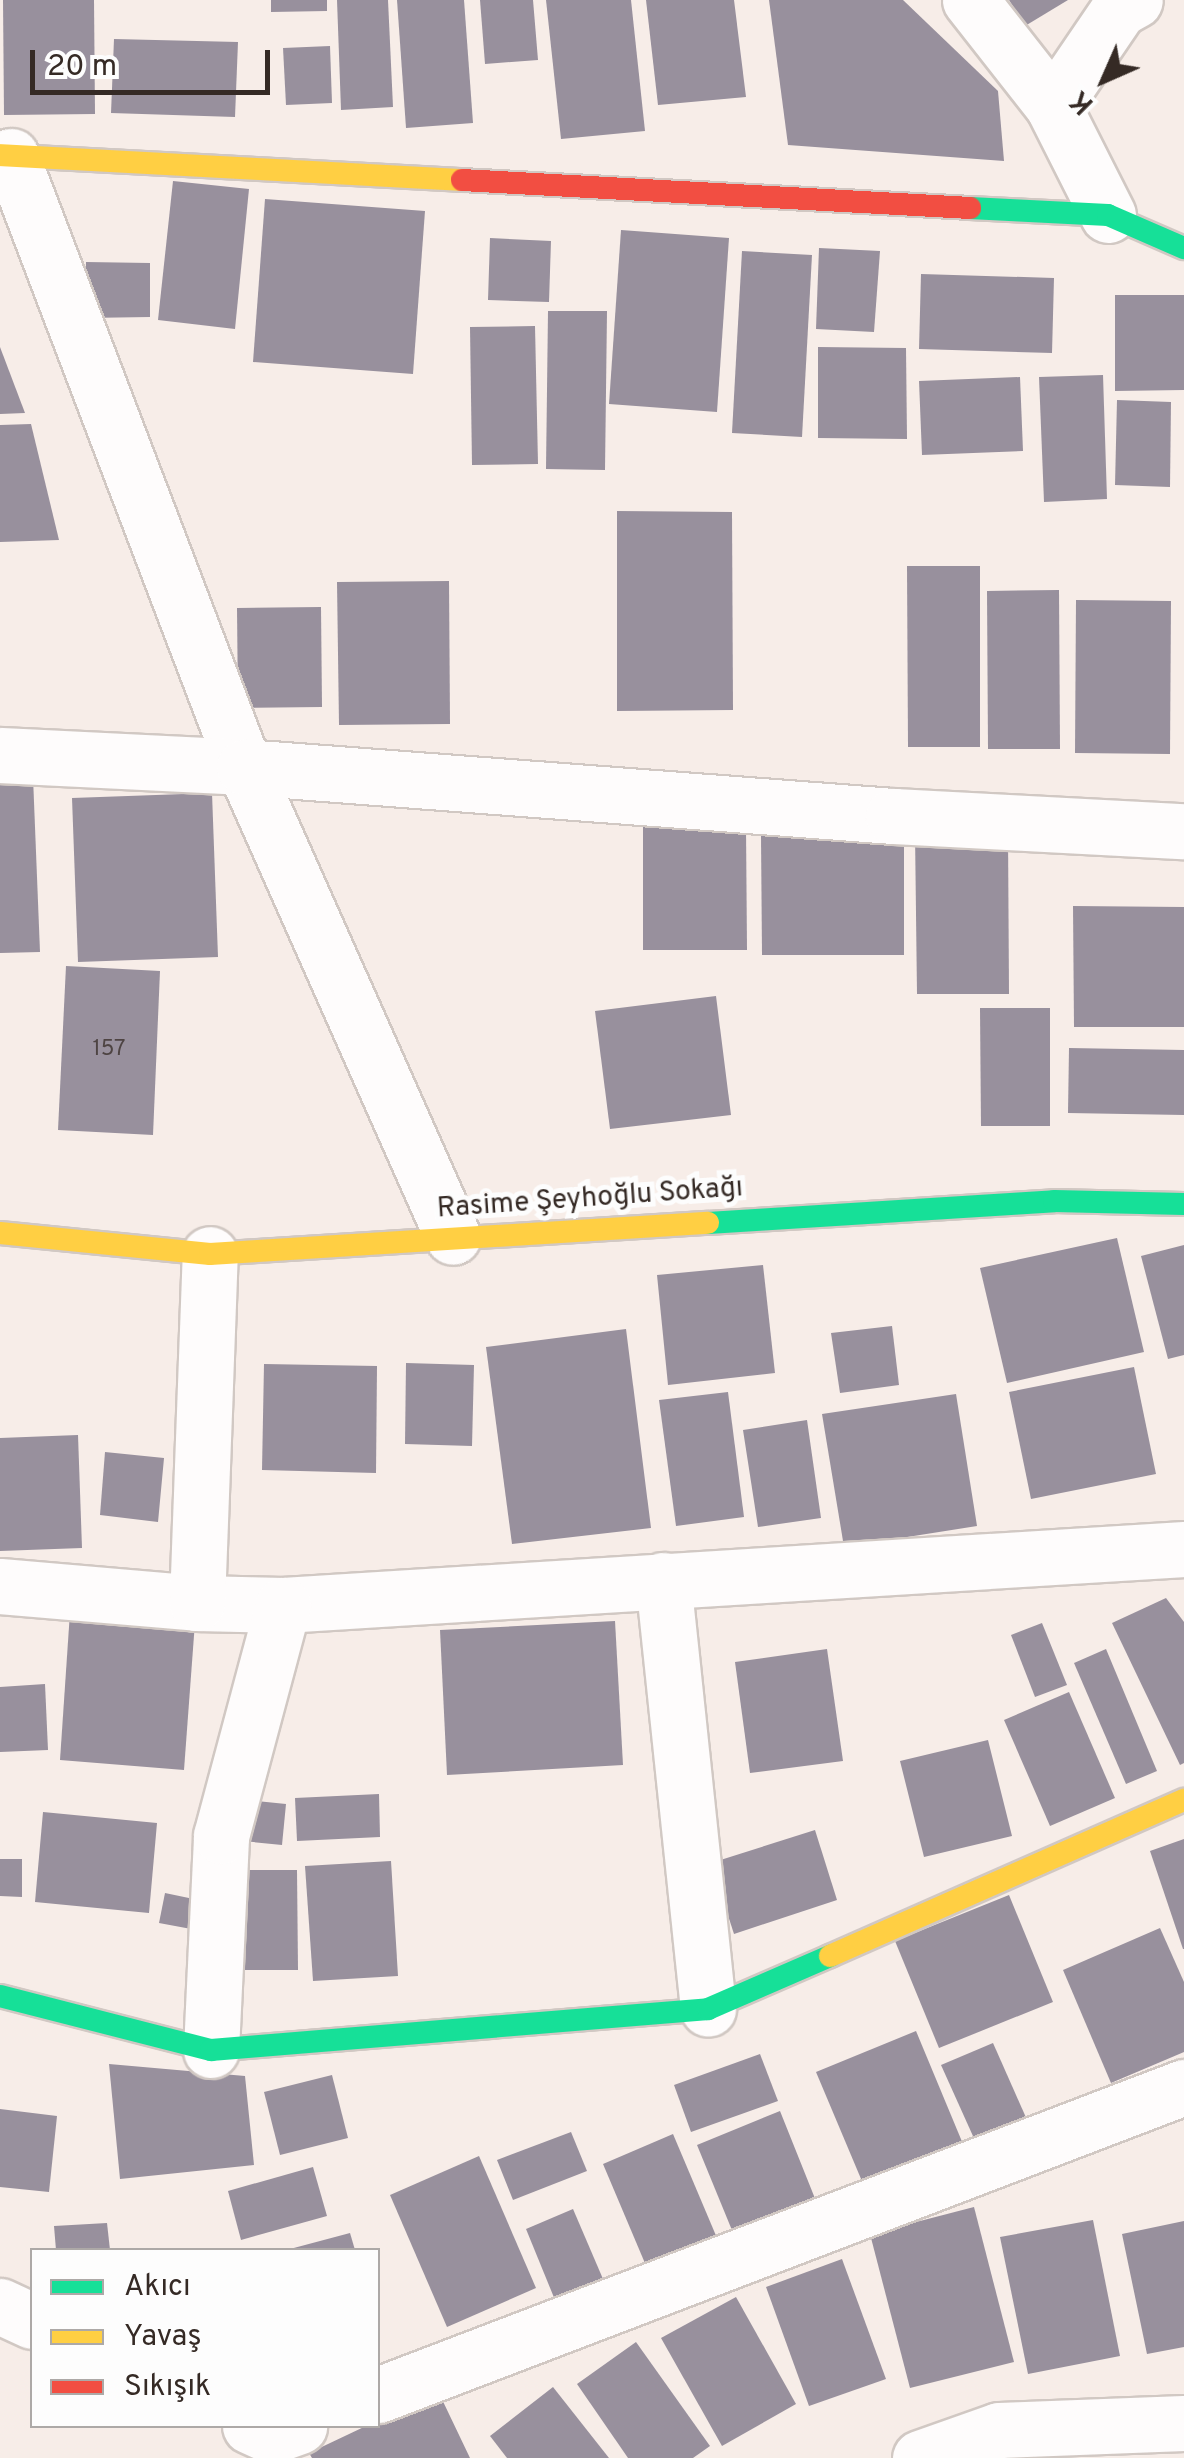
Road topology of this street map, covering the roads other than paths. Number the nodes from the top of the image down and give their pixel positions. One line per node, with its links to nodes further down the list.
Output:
1 (970, 0): 3 (street)
2 (1135, 0): 3 (street)
3 (1054, 106): 5 (street)
4 (6, 155): 5 (street); 8 (street)
5 (1108, 215): 6 (street)
6 (1184, 248)
7 (0, 756): 8 (street)
8 (244, 767): 9 (street); 12 (street)
9 (1184, 831)
10 (1184, 1204): 12 (street, Rasime Şeyhoğlu Sokağı)
11 (0, 1233): 13 (street, Rasime Şeyhoğlu Sokağı)
12 (453, 1237): 13 (street, Rasime Şeyhoğlu Sokağı)
13 (210, 1254): 17 (street)
14 (1184, 1550): 15 (street)
15 (662, 1580): 18 (street); 21 (street)
16 (0, 1586): 17 (street)
17 (197, 1603): 18 (street)
18 (284, 1605): 22 (street)
19 (1184, 1800): 21 (street)
20 (0, 1996): 22 (street)
21 (708, 2009): 22 (street)
22 (212, 2050)
23 (1184, 2087): 26 (street)
24 (0, 2306): 25 (street)
25 (30, 2320)
26 (380, 2394)
27 (1184, 2424): 28 (street)
28 (920, 2458)

